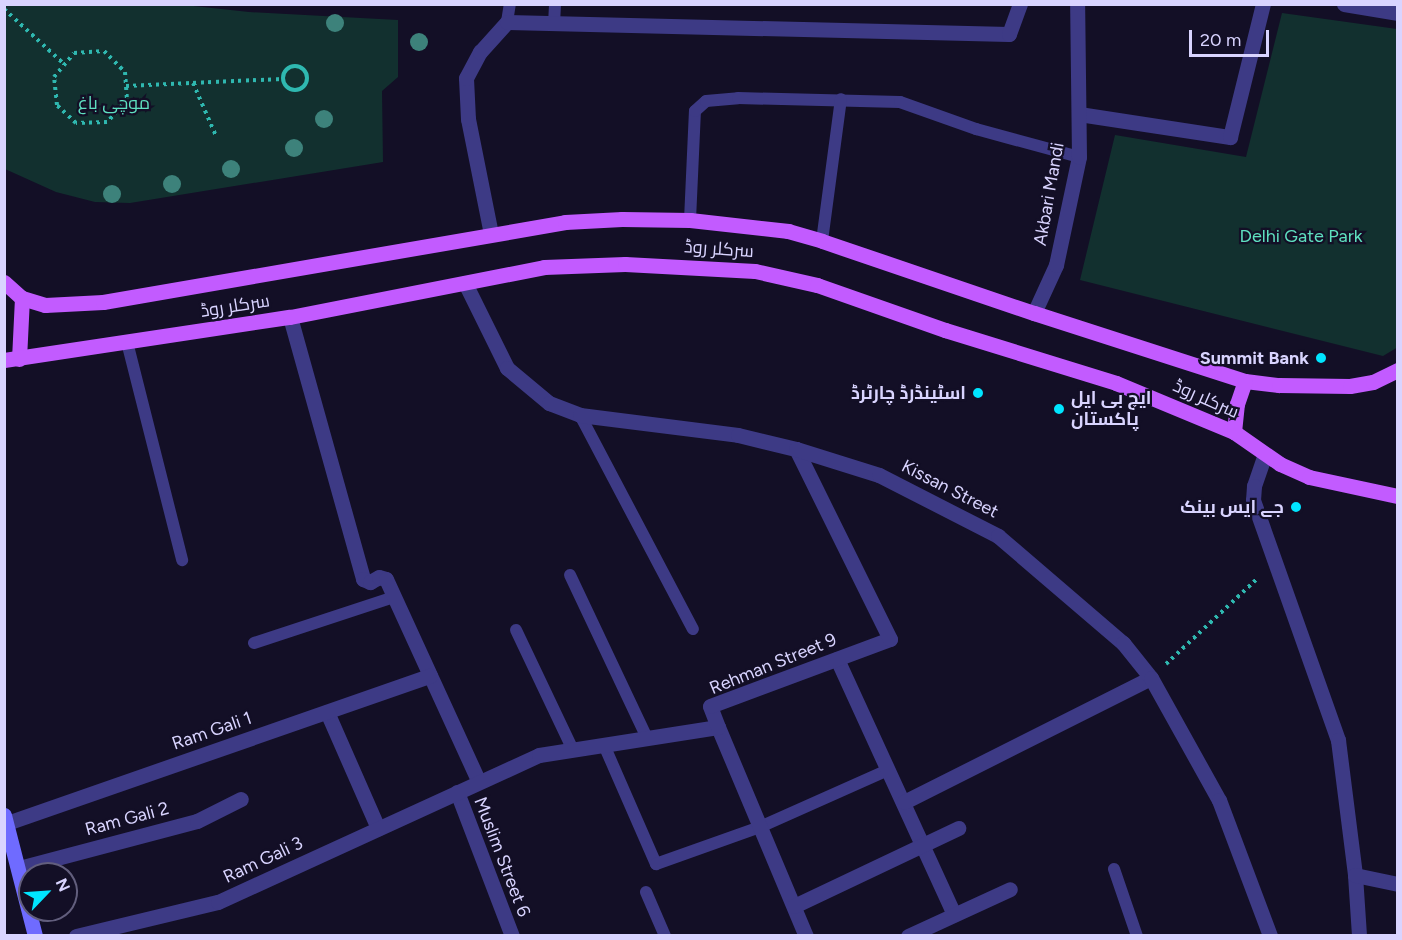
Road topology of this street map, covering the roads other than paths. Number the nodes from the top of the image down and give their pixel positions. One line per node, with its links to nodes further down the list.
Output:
1 (510, 4): 8 (lane)
2 (555, 4): 9 (lane)
3 (1020, 4): 9 (street)
4 (1077, 4): 11 (street, Akbari Mandi)
5 (1263, 4): 11 (street)
6 (1344, 4): 7 (street)
7 (1398, 13)
8 (507, 22): 9 (street); 14 (street)
9 (554, 24)
10 (841, 99): 12 (lane); 13 (lane); 15 (lane)
11 (1079, 114): 12 (street, Akbari Mandi)
12 (1079, 157): 19 (street, Akbari Mandi)
13 (690, 220): 14 (main road, سرکلر روڈ); 15 (main road, سرکلر روڈ)
14 (491, 234): 18 (main road, سرکلر روڈ)
15 (822, 241): 19 (main road, سرکلر روڈ)
16 (4, 282): 18 (main road, سرکلر روڈ)
17 (465, 283): 20 (main road, سرکلر روڈ); 25 (street, Kissan Street); 26 (main road, سرکلر روڈ)
18 (22, 298): 22 (main road)
19 (1034, 313): 24 (main road, سرکلر روڈ)
20 (290, 317): 21 (main road, سرکلر روڈ); 32 (street)
21 (128, 342): 22 (main road, سرکلر روڈ); 30 (lane)
22 (12, 359)
23 (1398, 370): 24 (main road, سرکلر روڈ)
24 (1245, 381): 26 (main road)
25 (580, 415): 27 (street, Kissan Street); 33 (lane)
26 (1234, 432): 28 (main road, سرکلر روڈ)
27 (796, 449): 36 (street, Rehman Street 9); 38 (street, Kissan Street)
28 (1265, 454): 29 (main road, سرکلر روڈ); 57 (street)
29 (1398, 496)
30 (182, 560)
31 (570, 575): 41 (lane)
32 (394, 597): 35 (lane); 37 (street)
33 (693, 629)
34 (516, 630): 43 (lane)
35 (254, 643)
36 (837, 659): 40 (street, Rehman Street 9); 44 (street)
37 (430, 676): 39 (street, Ram Gali 1); 45 (street)
38 (1151, 678): 48 (street); 69 (street, Kissan Street)
39 (327, 712): 49 (street, Ram Gali 1); 51 (street)
40 (718, 727): 41 (street); 50 (street)
41 (647, 738): 42 (street)
42 (604, 745): 43 (street); 50 (lane)
43 (573, 750): 45 (street)
44 (888, 770): 48 (street); 50 (lane)
45 (479, 782): 46 (street)
46 (457, 792): 51 (street, Ram Gali 3); 64 (street, Muslim Street 6)
47 (242, 799): 54 (street, Ram Gali 2)
48 (904, 802): 53 (street)
49 (6, 819): 55 (main road)
50 (760, 827): 61 (street)
51 (378, 828): 63 (street, Ram Gali 3)
52 (958, 828): 53 (street)
53 (923, 847): 61 (street); 62 (street)
54 (42, 862)
55 (18, 864)
56 (1114, 868): 68 (lane)
57 (1355, 875): 58 (street); 70 (street)
58 (1398, 884)
59 (1010, 890): 62 (street)
60 (646, 892): 65 (lane)
61 (794, 906): 66 (street)
62 (954, 914): 67 (street)
63 (76, 936)
64 (512, 936)
65 (665, 936)
66 (806, 936)
67 (908, 936)
68 (1137, 936)
69 (1270, 936)
70 (1359, 936)

